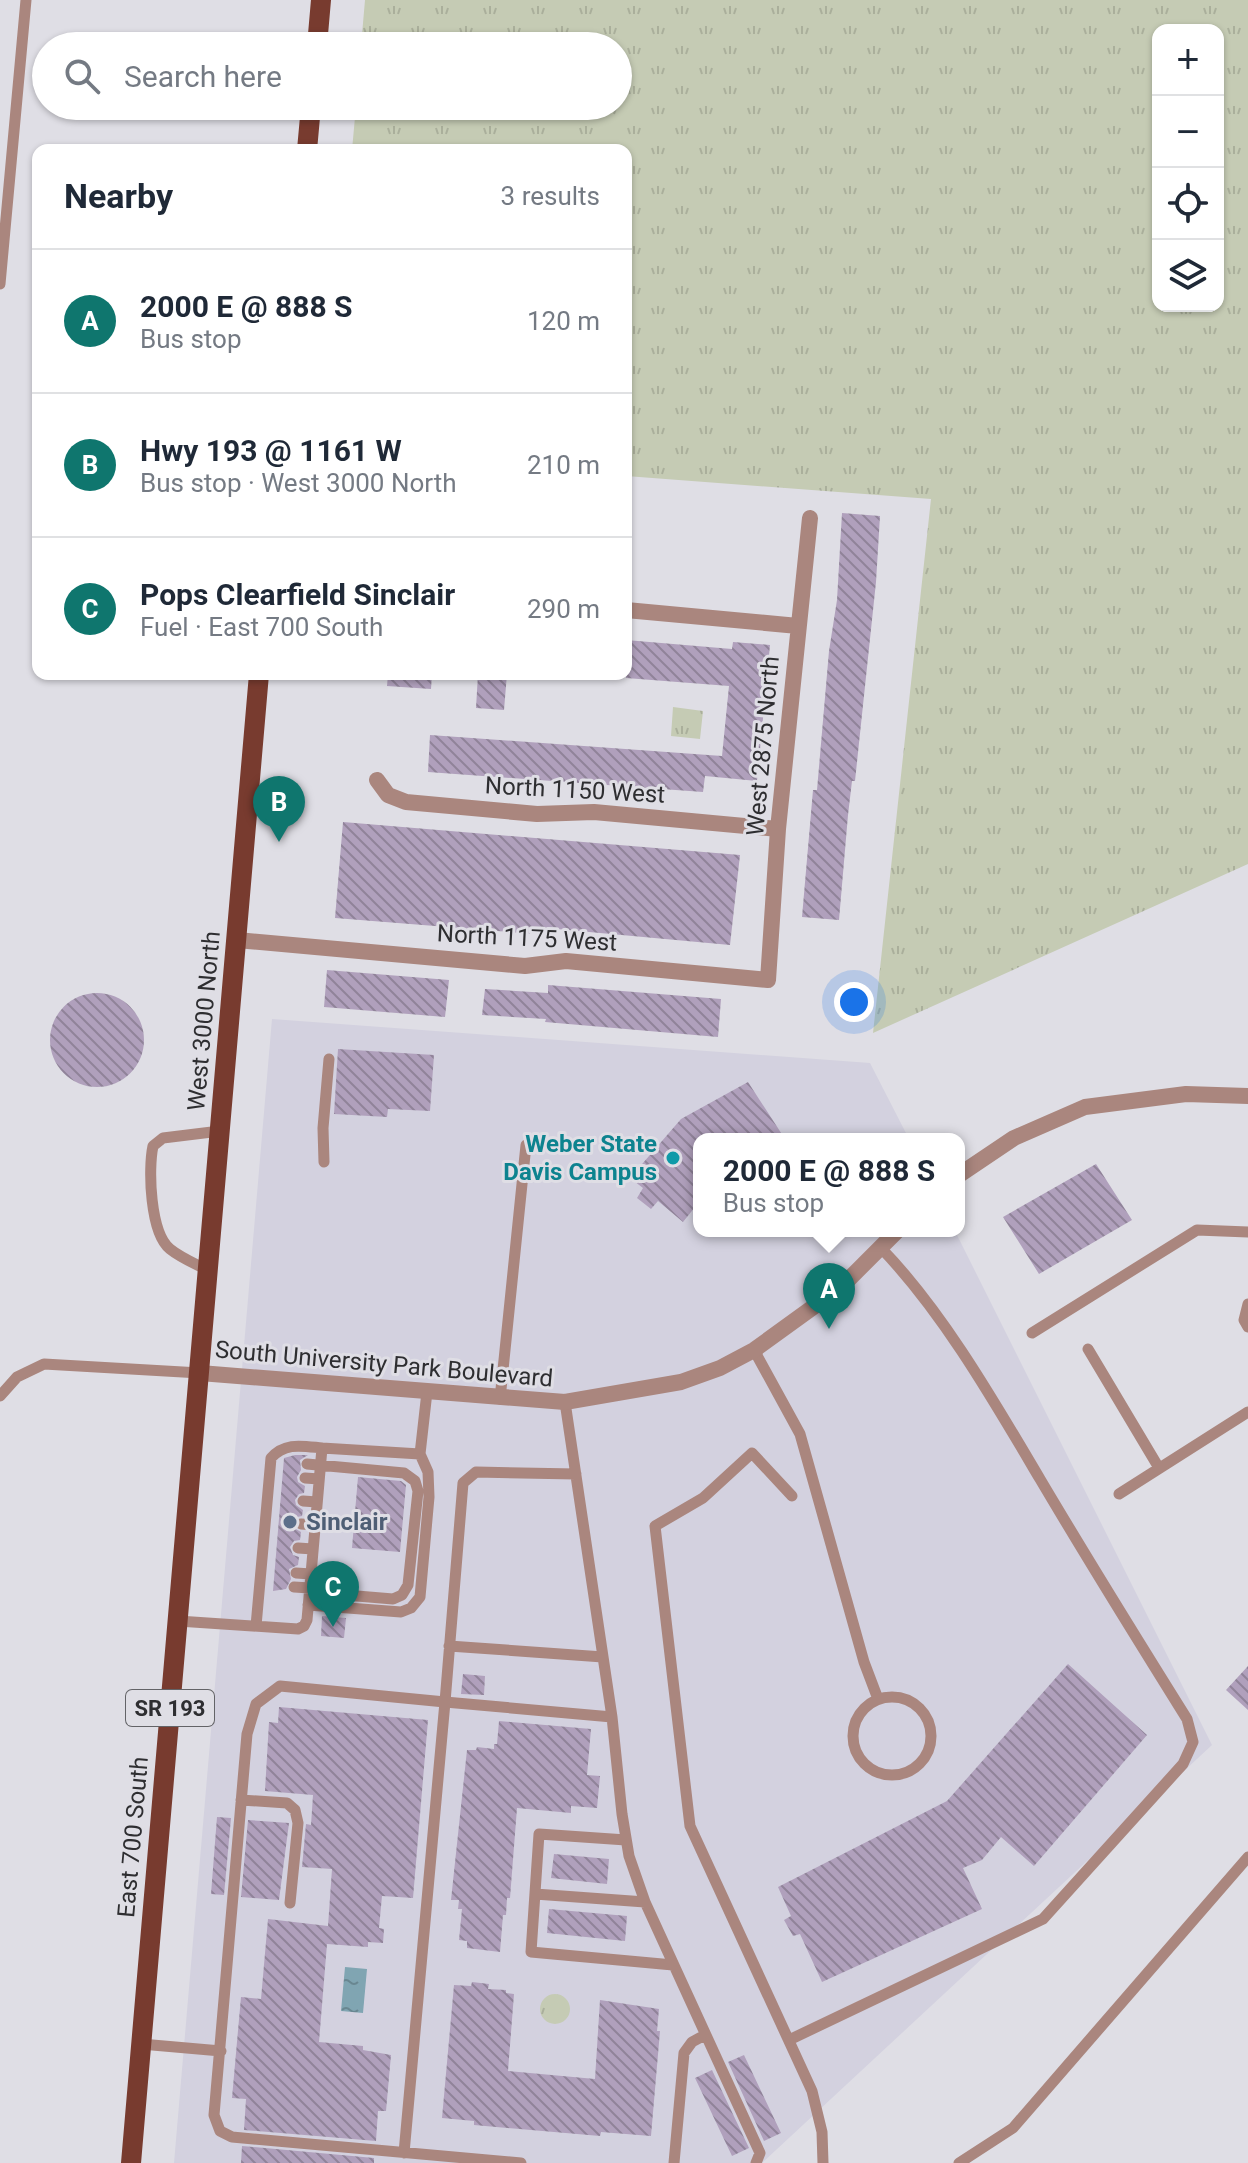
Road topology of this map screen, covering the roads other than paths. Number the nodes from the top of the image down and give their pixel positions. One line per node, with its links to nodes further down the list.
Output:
1 (26, 0): 6 (lane)
2 (321, 0): 3 (main road)
3 (318, 32)
4 (310, 120): 5 (main road)
5 (308, 144)
6 (0, 284)
7 (810, 518): 9 (street, West 2875 North)
8 (632, 611): 9 (street)
9 (798, 626): 12 (street, West 2875 North)
10 (259, 680): 13 (main road, West 3000 North / SR 193)
11 (377, 780): 12 (street, North 1150 West)
12 (778, 829): 14 (street, West 2875 North)
13 (237, 940): 14 (street, North 1175 West); 17 (main road, West 3000 North / SR 193)
14 (768, 980)
15 (329, 1059): 19 (lane)
16 (1248, 1096): 20 (street)
17 (220, 1131): 24 (main road, West 3000 North / SR 193); 24 (lane)
18 (526, 1145): 33 (lane)
19 (324, 1162)
20 (965, 1171)
21 (1248, 1232): 27 (lane)
22 (891, 1237): 23 (street, South University Park Boulevard)
23 (881, 1248): 29 (street, South University Park Boulevard); 85 (lane)
24 (209, 1271): 30 (main road, West 3000 North / SR 193)
25 (1248, 1304): 26 (lane)
26 (1248, 1327)
27 (1032, 1333)
28 (1088, 1349): 42 (lane)
29 (754, 1350): 34 (street, South University Park Boulevard); 74 (lane)
30 (200, 1373): 31 (street, South University Park Boulevard); 32 (lane); 70 (main road, East 700 South / SR 193)
31 (427, 1392): 33 (street, South University Park Boulevard); 37 (lane)
32 (0, 1396)
33 (500, 1399): 34 (street, South University Park Boulevard)
34 (565, 1402): 43 (lane)
35 (1248, 1412): 42 (lane)
36 (322, 1448): 37 (lane); 38 (lane); 41 (lane)
37 (420, 1454): 69 (lane)
38 (271, 1462): 39 (lane); 44 (lane)
39 (285, 1463)
40 (307, 1464): 41 (lane)
41 (320, 1464): 47 (lane); 69 (lane)
42 (1159, 1468): 48 (lane)
43 (576, 1474): 72 (lane); 73 (lane)
44 (269, 1475): 45 (lane); 50 (lane)
45 (284, 1476)
46 (305, 1478): 47 (lane)
47 (319, 1479): 53 (lane)
48 (1119, 1494)
49 (792, 1496): 85 (lane)
50 (268, 1497): 51 (lane); 54 (lane)
51 (283, 1499)
52 (303, 1501): 53 (lane)
53 (317, 1502): 57 (lane)
54 (265, 1521): 55 (lane); 58 (lane)
55 (280, 1522)
56 (301, 1524): 57 (lane)
57 (315, 1525): 61 (lane)
58 (263, 1545): 59 (lane); 62 (lane)
59 (278, 1546)
60 (298, 1548): 61 (lane)
61 (313, 1549): 65 (lane)
62 (261, 1570): 63 (lane); 66 (lane)
63 (276, 1571)
64 (296, 1573): 65 (lane)
65 (311, 1574): 69 (lane)
66 (260, 1585): 67 (lane); 71 (lane)
67 (275, 1586)
68 (294, 1587): 69 (lane)
69 (309, 1595): 71 (lane)
70 (178, 1621): 71 (lane); 86 (main road, East 700 South / SR 193)
71 (256, 1626)
72 (449, 1646): 73 (lane); 75 (lane)
73 (603, 1657): 76 (lane)
74 (878, 1699): 74 (lane)
75 (445, 1702): 76 (lane); 77 (lane); 88 (lane)
76 (612, 1717): 78 (lane)
77 (241, 1800): 82 (lane); 87 (lane)
78 (626, 1840): 80 (lane); 81 (lane)
79 (1248, 1857): 94 (lane)
80 (535, 1894): 81 (lane); 83 (lane)
81 (645, 1902): 83 (lane)
82 (290, 1903)
83 (673, 1965): 84 (lane)
84 (705, 2035): 91 (lane); 92 (lane)
85 (789, 2040): 93 (lane)
86 (141, 2044): 87 (lane); 89 (main road, East 700 South / SR 193)
87 (221, 2051): 88 (lane)
88 (404, 2153): 90 (lane)
89 (131, 2163)
90 (521, 2163)
91 (674, 2163)
92 (756, 2163)
93 (823, 2163)
94 (959, 2163)

